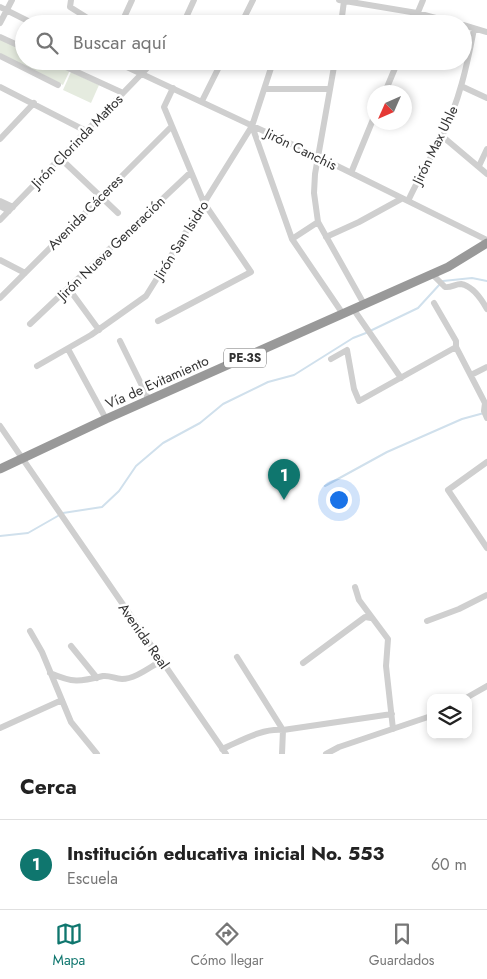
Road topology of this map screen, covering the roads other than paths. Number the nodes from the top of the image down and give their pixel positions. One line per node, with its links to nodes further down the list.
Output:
1 (12, 0): 8 (street)
2 (132, 0): 12 (street)
3 (194, 0): 13 (street)
4 (252, 0): 14 (street)
5 (342, 0): 9 (street); 15 (street)
6 (423, 0): 9 (street)
7 (71, 3): 11 (street)
8 (3, 9): 10 (street); 17 (street)
9 (418, 13): 16 (street)
10 (15, 15)
11 (86, 15)
12 (125, 15)
13 (187, 15)
14 (245, 15)
15 (341, 15)
16 (425, 15)
17 (0, 24)
18 (474, 29): 19 (street); 21 (street, Jirón Max Uhle)
19 (487, 32)
20 (0, 37): 22 (street)
21 (472, 38)
22 (15, 44)
23 (0, 56): 24 (street)
24 (15, 64)
25 (28, 70): 35 (street)
26 (72, 70): 42 (street)
27 (133, 70): 34 (street, Jirón Canchis)
28 (146, 70): 34 (street, Jirón Clorinda Mattos)
29 (218, 70): 44 (street)
30 (270, 70): 40 (street, Jirón San Isidro)
31 (333, 70): 41 (street)
32 (394, 70): 36 (street)
33 (465, 70): 37 (street, Jirón Max Uhle)
34 (142, 74): 39 (street, Jirón Canchis); 42 (street, Jirón Clorinda Mattos)
35 (58, 85)
36 (388, 85)
37 (462, 86): 43 (street); 50 (street, Jirón Max Uhle)
38 (0, 87): 45 (street)
39 (173, 88): 44 (street, Jirón Canchis); 47 (street)
40 (265, 89): 41 (street); 46 (street, Jirón San Isidro)
41 (330, 89): 53 (street)
42 (122, 93): 49 (street, Jirón Clorinda Mattos)
43 (487, 98)
44 (202, 101): 46 (street, Jirón Canchis)
45 (34, 104): 49 (street); 51 (street)
46 (252, 126): 53 (street, Jirón Canchis); 63 (street, Jirón San Isidro); 70 (street)
47 (171, 127): 56 (street); 59 (street, Avenida Cáceres)
48 (369, 130): 57 (street)
49 (86, 131): 54 (street, Jirón Clorinda Mattos)
50 (442, 136): 55 (street); 62 (street, Jirón Max Uhle)
51 (0, 138)
52 (487, 149): 55 (street)
53 (320, 157): 57 (street, Jirón Canchis); 68 (street)
54 (60, 158): 59 (street); 65 (street, Jirón Clorinda Mattos)
55 (479, 166): 58 (street)
56 (191, 172): 63 (street); 75 (street, Jirón Nueva Generación)
57 (351, 173): 60 (street, Jirón Canchis)
58 (487, 174)
59 (100, 196): 66 (street); 73 (street, Avenida Cáceres)
60 (401, 199): 62 (street, Jirón Canchis); 69 (street)
61 (0, 201): 65 (street)
62 (408, 201): 71 (street, Jirón Canchis)
63 (204, 202): 82 (street); 84 (street, Jirón San Isidro)
64 (0, 206): 65 (street)
65 (11, 209): 67 (street, Jirón Clorinda Mattos)
66 (118, 213)
67 (0, 220)
68 (318, 222): 69 (street); 70 (street)
69 (326, 237): 78 (street)
70 (292, 239): 81 (street)
71 (487, 242): 74 (highway, Vía de Evitamiento / PE-3S)
72 (0, 260): 73 (street)
73 (25, 273): 76 (street, Avenida Cáceres)
74 (432, 274): 78 (highway, Vía de Evitamiento / PE-3S); 79 (street)
75 (68, 289): 83 (street, Jirón Nueva Generación); 84 (street)
76 (0, 298)
77 (434, 303): 86 (street)
78 (364, 304): 80 (highway, Vía de Evitamiento / PE-3S)
79 (487, 309)
80 (354, 310): 81 (highway, Vía de Evitamiento / PE-3S); 92 (street)
81 (343, 314): 93 (highway, Vía de Evitamiento / PE-3S)
82 (158, 321)
83 (30, 324)
84 (99, 330): 87 (street, Jirón San Isidro)
85 (120, 341): 93 (street)
86 (456, 347): 91 (street); 92 (street)
87 (68, 349): 89 (street, Jirón San Isidro); 95 (street)
88 (331, 359): 92 (street)
89 (37, 366)
90 (487, 367): 91 (street)
91 (471, 375): 94 (street)
92 (401, 378)
93 (149, 400): 95 (highway, Vía de Evitamiento / PE-3S)
94 (485, 415)
95 (106, 419): 97 (highway, Vía de Evitamiento / PE-3S)
96 (0, 426): 97 (street)
97 (24, 459): 99 (highway, Vía de Evitamiento / PE-3S); 108 (street, Avenida Real)
98 (487, 462): 100 (street)
99 (0, 469)
100 (487, 548)
101 (356, 586): 103 (street)
102 (487, 595): 104 (street)
103 (371, 618): 109 (street); 115 (street)
104 (427, 621)
105 (30, 631): 110 (street)
106 (71, 646): 111 (street)
107 (237, 657): 119 (street)
108 (161, 661): 111 (street); 120 (street, Avenida Real)
109 (303, 663)
110 (50, 673): 111 (street); 114 (street)
111 (97, 678)
112 (487, 686): 113 (street)
113 (472, 695)
114 (62, 700): 117 (street); 121 (street)
115 (392, 714): 118 (street); 119 (street)
116 (427, 717): 118 (street)
117 (0, 728)
118 (394, 729): 123 (street)
119 (283, 730): 120 (street); 122 (street)
120 (224, 751)
121 (97, 754)
122 (282, 754)
123 (326, 754)

